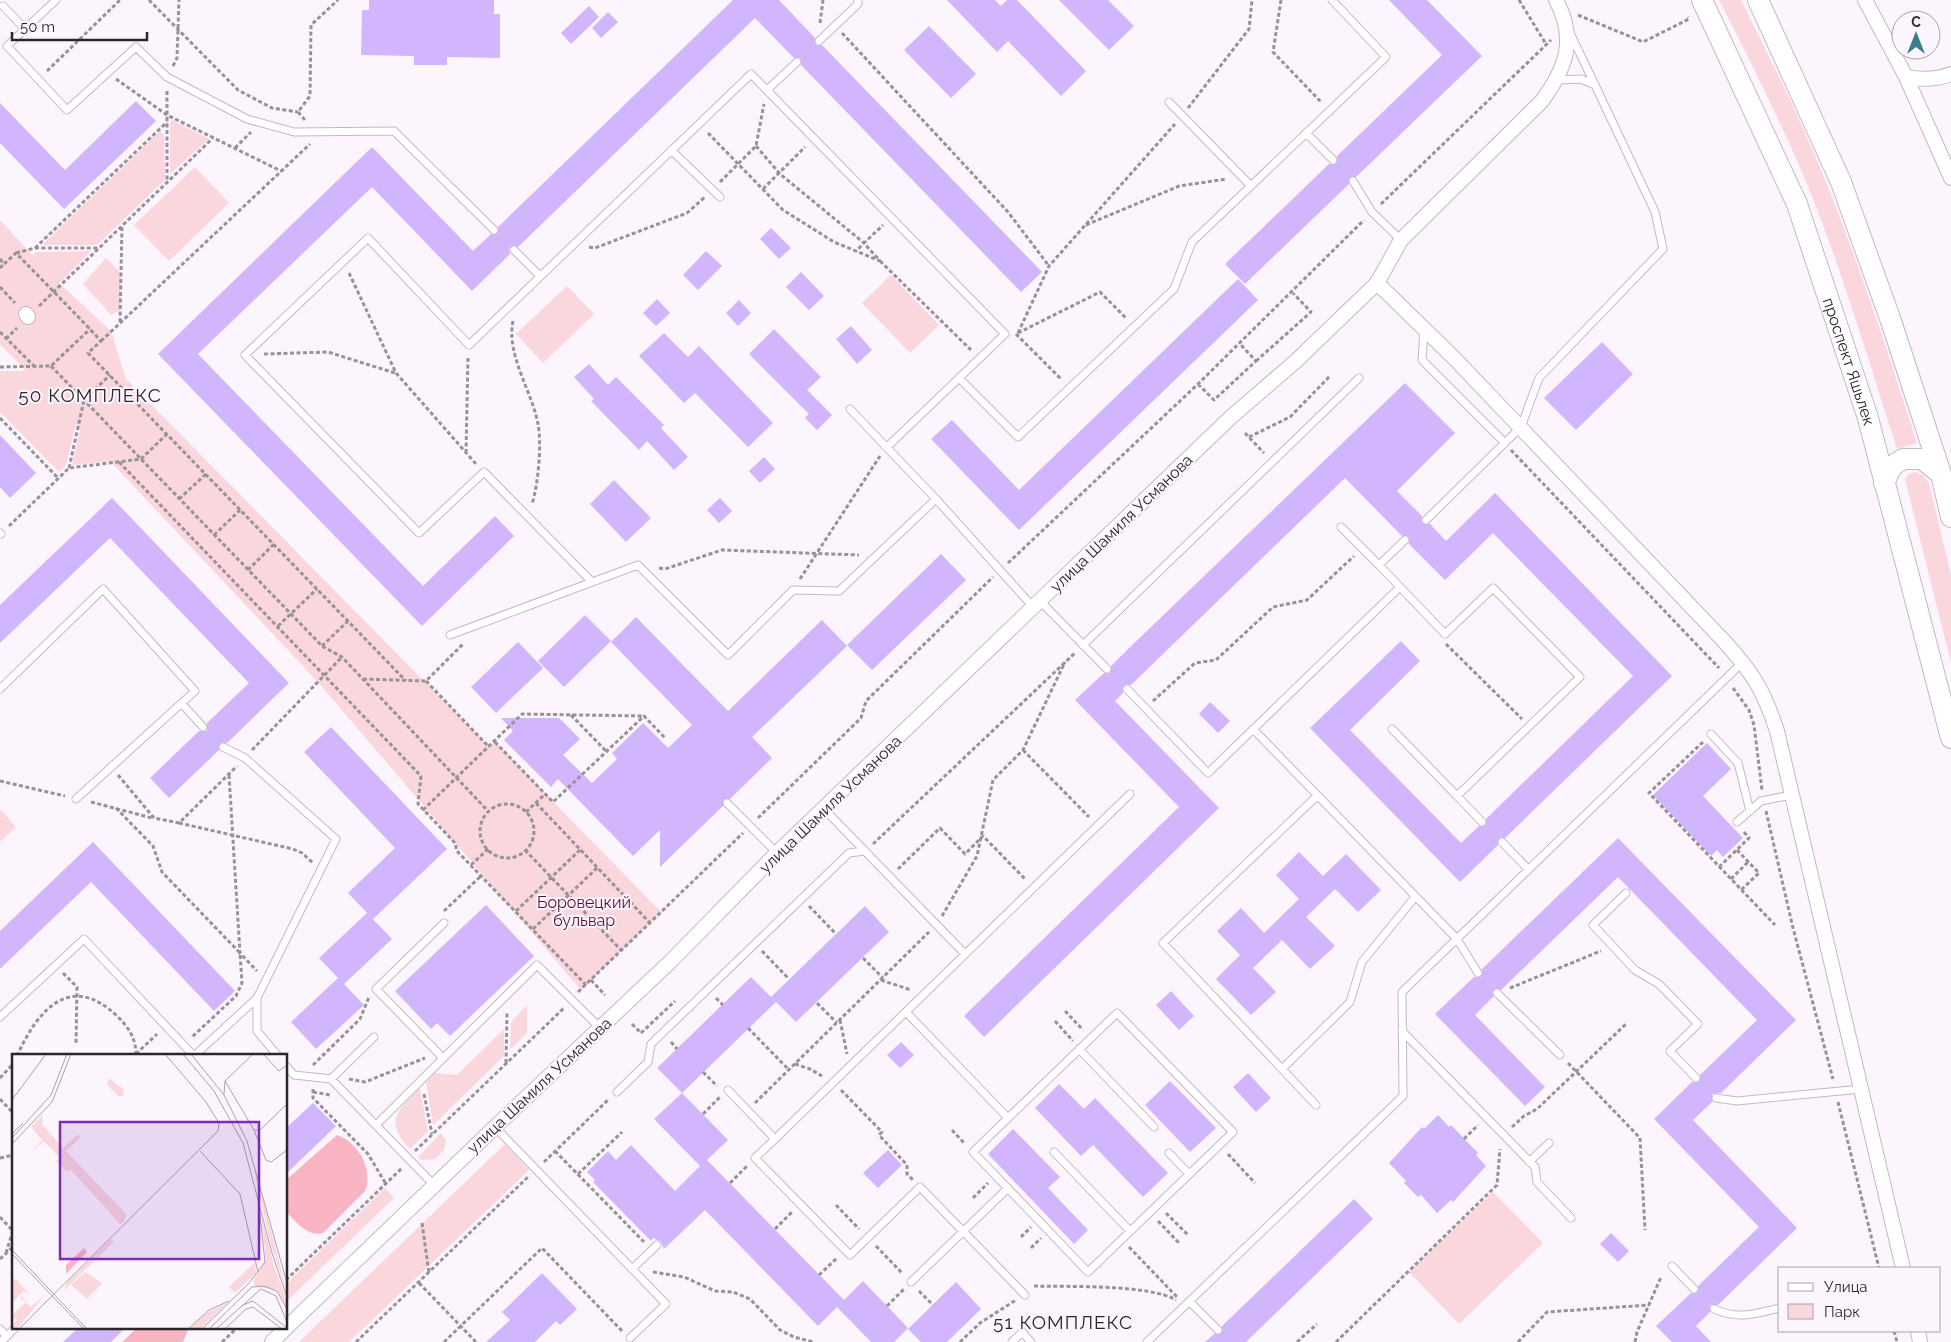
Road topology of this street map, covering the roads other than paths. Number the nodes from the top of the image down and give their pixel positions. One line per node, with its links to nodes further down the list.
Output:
1 (56, 0): 10 (lane)
2 (858, 0): 11 (lane)
3 (1332, 0): 19 (lane)
4 (1556, 0): 9 (street)
5 (1702, 0): 39 (main road, проспект Яшьлек)
6 (1758, 0): 38 (main road)
7 (1865, 0): 14 (street)
8 (2, 6): 10 (lane)
9 (1566, 26): 15 (street, улица Шамиля Усманова); 16 (lane)
10 (25, 28): 26 (lane)
11 (819, 41)
12 (797, 62): 17 (lane)
13 (1951, 74): 14 (street)
14 (1906, 77): 22 (street)
15 (1556, 80): 16 (lane); 27 (street, улица Шамиля Усманова)
16 (1595, 85): 35 (lane)
17 (767, 90): 20 (lane); 32 (lane)
18 (1169, 102): 24 (lane)
19 (1306, 133): 21 (lane); 24 (lane)
20 (671, 150): 25 (lane); 29 (lane)
21 (1333, 160)
22 (1951, 178)
23 (1353, 181): 27 (lane)
24 (1251, 186): 32 (lane)
25 (720, 198)
26 (494, 230)
27 (1401, 240): 30 (street, улица Шамиля Усманова)
28 (514, 250): 29 (lane)
29 (540, 276): 46 (lane)
30 (1376, 283): 31 (street); 48 (street, улица Шамиля Усманова)
31 (1424, 329): 35 (street); 36 (lane)
32 (959, 378): 37 (lane)
33 (1359, 378): 50 (lane)
34 (850, 409): 37 (lane)
35 (1521, 427): 36 (lane); 51 (street)
36 (1505, 443): 42 (lane)
37 (887, 446): 40 (lane)
38 (1941, 474): 39 (main road); 41 (main road)
39 (1884, 483): 60 (main road, проспект Яшьлек)
40 (936, 499): 46 (lane); 48 (lane)
41 (1951, 517)
42 (1426, 520)
43 (1341, 527): 45 (lane)
44 (1405, 540): 45 (lane)
45 (1379, 565): 47 (lane)
46 (592, 582): 49 (lane)
47 (1400, 587): 57 (lane); 65 (lane)
48 (1037, 604): 50 (lane); 68 (street, улица Шамиля Усманова)
49 (450, 635)
50 (1083, 645): 52 (lane)
51 (1743, 661): 63 (street); 75 (lane)
52 (1107, 669)
53 (0, 689): 55 (lane)
54 (1127, 689): 57 (lane)
55 (182, 704): 56 (lane); 66 (lane)
56 (203, 726)
57 (1253, 729): 64 (lane)
58 (1392, 729): 65 (lane)
59 (1711, 734): 69 (lane)
60 (1951, 738)
61 (223, 747): 83 (lane)
62 (1130, 794): 80 (lane)
63 (1791, 795): 69 (lane); 99 (street)
64 (1317, 796): 77 (lane); 96 (lane)
65 (1457, 796): 70 (lane)
66 (76, 799)
67 (727, 803): 74 (lane)
68 (824, 809): 73 (lane); 74 (street, улица Шамиля Усманова)
69 (1750, 811): 71 (lane)
70 (1482, 822)
71 (1737, 822)
72 (1502, 842): 75 (lane)
73 (866, 851): 80 (lane); 101 (lane)
74 (777, 854): 86 (street, улица Шамиля Усманова)
75 (1528, 869): 79 (lane)
76 (1626, 893): 97 (lane)
77 (1415, 897): 79 (lane); 96 (lane)
78 (444, 923): 93 (lane)
79 (1456, 939): 81 (lane); 87 (lane)
80 (965, 954): 84 (lane)
81 (1478, 973)
82 (1498, 993): 94 (lane)
83 (257, 998): 91 (lane); 92 (lane)
84 (906, 1012): 104 (lane); 108 (lane)
85 (0, 1017): 90 (lane)
86 (600, 1028): 93 (lane); 106 (street, улица Шамиля Усманова)
87 (1402, 1030): 112 (lane); 126 (lane)
88 (374, 1037): 98 (lane)
89 (1080, 1049): 104 (lane); 107 (lane); 113 (lane)
90 (192, 1054)
91 (196, 1054)
92 (276, 1054)
93 (441, 1055): 105 (lane)
94 (1560, 1055)
95 (288, 1068): 98 (lane)
96 (1282, 1069): 103 (lane)
97 (1696, 1078)
98 (331, 1079): 105 (lane)
99 (1861, 1089): 102 (lane); 121 (street)
100 (728, 1090): 108 (lane)
101 (617, 1092)
102 (1716, 1098)
103 (1316, 1105)
104 (1008, 1118): 115 (lane)
105 (376, 1124): 114 (lane)
106 (495, 1127): 114 (street, улица Шамиля Усманова); 122 (lane)
107 (1154, 1128)
108 (775, 1139): 118 (lane)
109 (1549, 1143): 112 (lane)
110 (1054, 1152): 117 (lane)
111 (1169, 1153): 113 (lane)
112 (1529, 1162): 116 (lane)
113 (1189, 1174): 117 (lane)
114 (434, 1185): 129 (street, улица Шамиля Усманова)
115 (1008, 1188): 117 (lane); 118 (lane)
116 (1570, 1218)
117 (1130, 1231)
118 (963, 1232): 123 (lane); 125 (lane)
119 (657, 1245): 122 (lane)
120 (1672, 1266): 124 (lane)
121 (1903, 1267)
122 (632, 1269): 135 (lane)
123 (911, 1282)
124 (1694, 1289)
125 (1025, 1295)
126 (1188, 1304): 133 (lane); 140 (lane)
127 (1778, 1308): 128 (lane)
128 (1714, 1309)
129 (288, 1326)
130 (0, 1329): 134 (lane)
131 (13, 1330): 134 (lane)
132 (284, 1330): 137 (street, улица Шамиля Усманова)
133 (1218, 1330)
134 (7, 1336): 136 (lane)
135 (630, 1338)
136 (1, 1342)
137 (272, 1342)
138 (1012, 1342): 139 (lane)
139 (1031, 1342)
140 (1147, 1342)

